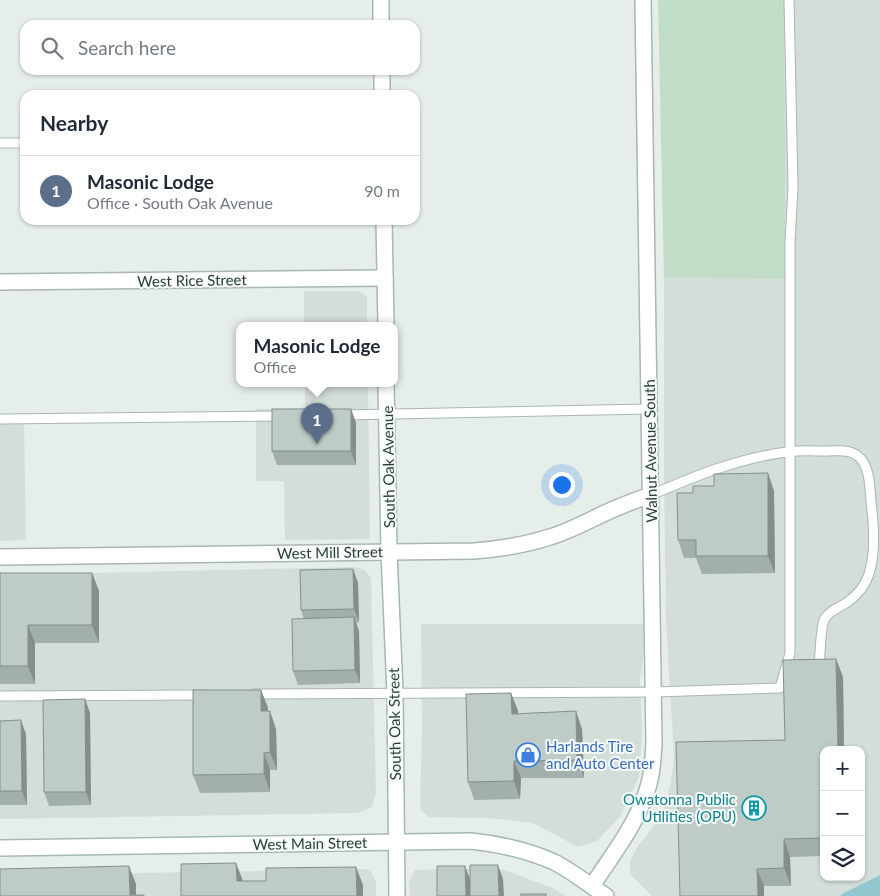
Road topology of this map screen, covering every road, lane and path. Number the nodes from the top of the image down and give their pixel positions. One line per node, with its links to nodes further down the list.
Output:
1 (381, 0): 4 (street)
2 (644, 0): 14 (street, Walnut Avenue South)
3 (789, 0): 19 (lane)
4 (381, 20)
5 (382, 75): 6 (street)
6 (382, 90)
7 (0, 143): 8 (lane)
8 (20, 143)
9 (384, 225): 10 (street)
10 (385, 278): 11 (street, West Rice Street); 12 (street)
11 (0, 282)
12 (386, 322)
13 (386, 387): 15 (street, South Oak Avenue)
14 (649, 409): 15 (lane); 20 (street, Walnut Avenue South)
15 (386, 414): 16 (lane); 21 (street, South Oak Avenue)
16 (337, 415)
17 (297, 416): 18 (lane)
18 (0, 420)
19 (791, 452): 20 (lane); 23 (lane); 24 (lane)
20 (651, 495): 21 (street, West Mill Street); 24 (street, Walnut Avenue South)
21 (389, 552): 22 (street, West Mill Street); 25 (street, South Oak Street)
22 (0, 557)
23 (819, 678)
24 (654, 692): 25 (lane); 31 (street, Walnut Avenue South)
25 (394, 693): 26 (lane); 29 (street, South Oak Street)
26 (249, 694)
27 (219, 695): 28 (lane)
28 (0, 696)
29 (396, 841): 30 (street, West Main Street); 31 (street, West Main Street); 32 (street, South Oak Street)
30 (0, 848)
31 (592, 886): 33 (street, West Main Street)
32 (397, 896)
33 (606, 896)

